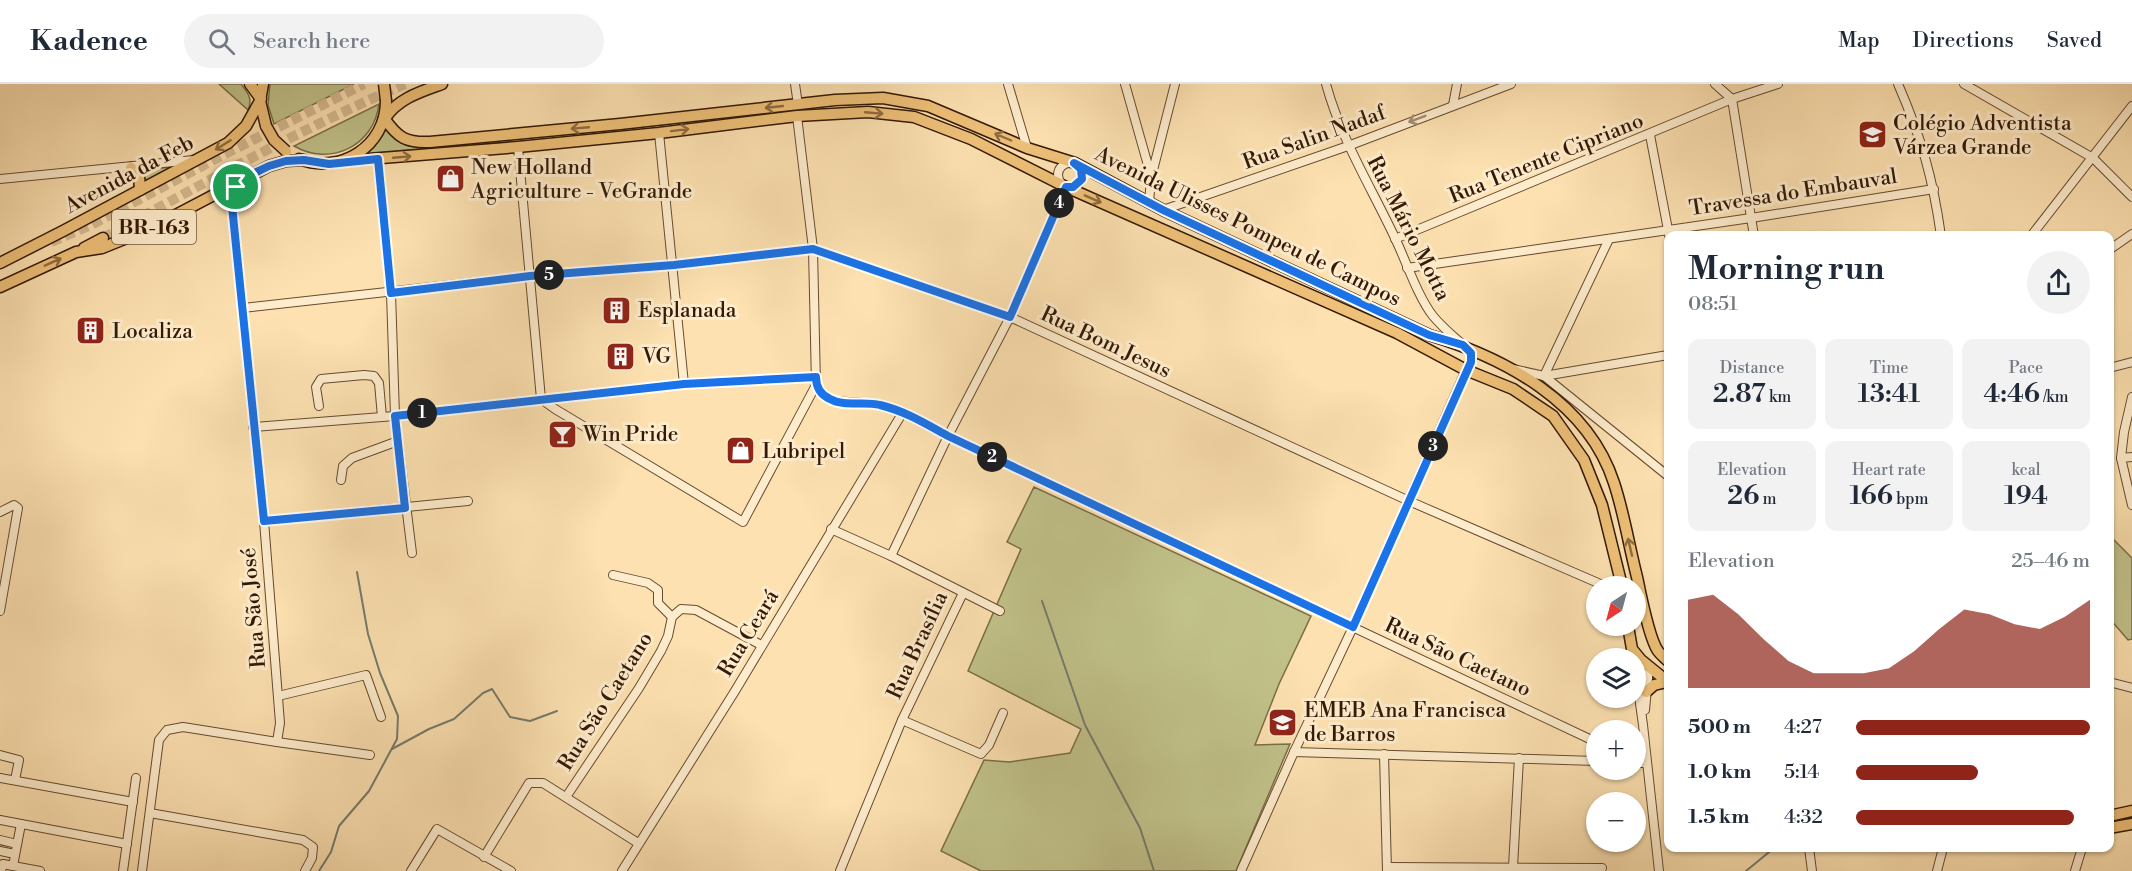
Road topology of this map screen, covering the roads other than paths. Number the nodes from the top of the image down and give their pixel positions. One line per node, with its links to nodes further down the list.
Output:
1 (250, 84): 17 (main road)
2 (263, 84): 17 (main road, BR-163)
3 (384, 84): 21 (main road, bridge)
4 (442, 84): 21 (main road)
5 (795, 84): 20 (street)
6 (1008, 84): 26 (street)
7 (1125, 84): 34 (street)
8 (1175, 84): 34 (street)
9 (1326, 84): 24 (street, Rua Mário Motta)
10 (1458, 84): 18 (street)
11 (1511, 84): 18 (street, Rua Salin Nadaf)
12 (1715, 84): 16 (street)
13 (1778, 84): 16 (street, Rua Tenente Cipriano)
14 (1898, 84): 38 (street)
15 (1964, 84): 27 (street)
16 (1732, 99): 23 (street, Rua Tenente Cipriano); 43 (street)
17 (261, 100): 29 (main road, Avenida da Feb / BR-163, one-way to 29); 30 (main road, bridge)
18 (1453, 105): 24 (street, Rua Salin Nadaf, one-way to 24)
19 (2132, 106): 27 (street)
20 (797, 110): 21 (main road, Avenida Ulisses Pompeu de Campos / BR-163, one-way to 21); 22 (main road, Avenida Ulisses Pompeu de Campos / BR-163, one-way to 20); 26 (main road, Avenida Ulisses Pompeu de Campos / BR-163, one-way to 20); 37 (main road, Avenida Ulisses Pompeu de Campos / BR-163, one-way to 37); 56 (street)
21 (384, 118): 31 (main road)
22 (659, 133): 25 (main road, Avenida Ulisses Pompeu de Campos / BR-163); 60 (street)
23 (1650, 135): 44 (street); 52 (street, Rua Tenente Cipriano)
24 (1348, 146): 42 (street, Rua Salin Nadaf); 52 (street, Rua Mário Motta)
25 (518, 147): 28 (main road, Avenida Ulisses Pompeu de Campos / BR-163, one-way to 25); 62 (street)
26 (1028, 148): 32 (main road, Avenida Ulisses Pompeu de Campos / BR-163)
27 (2093, 158): 40 (street); 48 (street)
28 (378, 159): 31 (main road, Avenida Ulisses Pompeu de Campos / BR-163); 64 (street)
29 (197, 160): 33 (street); 39 (main road, Avenida da Feb / BR-163)
30 (304, 160): 31 (main road, BR-163); 36 (main road, BR-163)
31 (344, 161)
32 (1074, 163): 37 (street); 37 (street); 41 (main road, Avenida Ulisses Pompeu de Campos / BR-163)
33 (131, 168): 35 (street); 39 (main road)
34 (1151, 178): 41 (street)
35 (0, 179)
36 (238, 181): 57 (main road, BR-163); 65 (street, Rua São José)
37 (1066, 187): 67 (street); 74 (main road, Avenida Ulisses Pompeu de Campos / BR-163, one-way to 74)
38 (1934, 189): 43 (street, Travessa do Embauval); 47 (street)
39 (140, 190): 58 (main road, Avenida da Feb / BR-163)
40 (2132, 196)
41 (1149, 203): 42 (main road, Avenida Ulisses Pompeu de Campos / BR-163)
42 (1163, 210): 68 (main road, Avenida Ulisses Pompeu de Campos / BR-163)
43 (1751, 218): 45 (street, Travessa do Embauval); 46 (street)
44 (1668, 231)
45 (1679, 231)
46 (1753, 231)
47 (1940, 231)
48 (2035, 231)
49 (1664, 233): 53 (street, Travessa do Embauval)
50 (2132, 234): 55 (street)
51 (103, 238): 57 (main road)
52 (1395, 239): 61 (street, Rua Mário Motta)
53 (1609, 239): 61 (street, Travessa do Embauval); 75 (street)
54 (40, 246): 58 (main road)
55 (2114, 247)
56 (813, 249): 60 (street, Rua Bom Jesus); 67 (street, Rua Bom Jesus); 76 (street)
57 (76, 252): 63 (main road, BR-163, one-way to 57)
58 (22, 253): 59 (main road, Avenida da Feb / BR-163)
59 (0, 263)
60 (674, 265): 62 (street, Rua Bom Jesus); 77 (street)
61 (1407, 268): 66 (street, Rua Mário Motta)
62 (530, 276): 64 (street, Rua Bom Jesus); 79 (street)
63 (0, 286)
64 (391, 293): 65 (street, Rua Bom Jesus); 82 (street)
65 (243, 308): 84 (street, Rua São José)
66 (1433, 316): 68 (street); 69 (street, Rua Mário Motta)
67 (1010, 317): 85 (street); 92 (street, Rua Bom Jesus)
68 (1429, 335): 69 (main road, Avenida Ulisses Pompeu de Campos / BR-163)
69 (1463, 345): 73 (main road, Avenida Ulisses Pompeu de Campos / BR-163); 74 (main road)
70 (1664, 356): 75 (street)
71 (2132, 362): 72 (street)
72 (2114, 367)
73 (1512, 369): 75 (street); 102 (main road, Avenida Ulisses Pompeu de Campos / BR-163, one-way to 73)
74 (1466, 370): 92 (street); 101 (main road, Avenida Ulisses Pompeu de Campos / BR-163)
75 (1544, 376): 89 (street)
76 (816, 381): 77 (street); 79 (street); 81 (street, Rua São Caetano)
77 (684, 384): 79 (street)
78 (2132, 397): 88 (street)
79 (541, 399): 82 (street)
80 (319, 406): 83 (street)
81 (903, 412): 85 (street, Rua São Caetano); 97 (street, Rua Ceará)
82 (395, 416): 83 (street); 86 (street)
83 (382, 417): 84 (street)
84 (253, 427): 96 (street, Rua São José)
85 (948, 436): 99 (street); 109 (street, Rua São Caetano)
86 (398, 441): 90 (street); 94 (street)
87 (2132, 457): 88 (street)
88 (2121, 458): 93 (street)
89 (1664, 473)
90 (341, 480)
91 (468, 501): 94 (street)
92 (1409, 501): 103 (street, Rua Bom Jesus); 109 (street)
93 (2132, 505)
94 (405, 508): 96 (street); 98 (street)
95 (0, 512): 105 (street)
96 (264, 521): 120 (street, Rua São José)
97 (831, 529): 99 (street, Rua Brasília); 110 (street, Rua Ceará)
98 (412, 553)
99 (891, 556): 104 (street, Rua Brasília)
100 (613, 575): 107 (street)
101 (1620, 576)
102 (1634, 576)
103 (1586, 578)
104 (963, 593): 106 (street); 123 (street, Rua Brasília)
105 (0, 611)
106 (1000, 611)
107 (672, 617): 110 (street, Rua São Caetano); 136 (street, Rua São Caetano)
108 (1646, 619): 111 (main road, Avenida Ulisses Pompeu de Campos / BR-163)
109 (1353, 627): 124 (street, Rua São Caetano); 126 (street)
110 (761, 645): 146 (street, Rua Ceará)
111 (1657, 650): 112 (main road, Avenida Ulisses Pompeu de Campos / BR-163); 114 (main road)
112 (1664, 657)
113 (1646, 665): 114 (main road)
114 (1649, 667): 115 (main road); 119 (street)
115 (1664, 679)
116 (1664, 683): 119 (main road)
117 (2114, 683): 118 (street)
118 (2132, 688)
119 (1646, 692)
120 (278, 696): 122 (street); 125 (street, Rua São José)
121 (1004, 713): 123 (street, Rua Brasília)
122 (381, 717)
123 (902, 720): 168 (street, Rua Brasília)
124 (1586, 737)
125 (277, 742): 127 (street); 139 (street)
126 (1294, 752): 128 (street); 169 (street)
127 (370, 754)
128 (1384, 754): 130 (street); 158 (street)
129 (0, 755): 134 (street)
130 (1519, 758): 131 (street); 156 (street)
131 (1586, 761)
132 (0, 778): 134 (street)
133 (136, 778): 137 (street)
134 (15, 780): 137 (street)
135 (1642, 780): 170 (street)
136 (566, 797): 146 (street); 154 (street)
137 (133, 801): 148 (street)
138 (2132, 811): 140 (main road)
139 (150, 813): 163 (street); 164 (street)
140 (2114, 815)
141 (0, 819): 142 (street)
142 (21, 824): 147 (street); 148 (street)
143 (2132, 824): 144 (main road)
144 (2114, 827)
145 (0, 840): 147 (street)
146 (638, 843): 167 (street, Rua Ceará)
147 (17, 844): 153 (street)
148 (127, 844): 162 (street)
149 (0, 851): 153 (street)
150 (1810, 852): 171 (street)
151 (1942, 852): 172 (street)
152 (2081, 852): 173 (street)
153 (15, 854): 155 (street)
154 (484, 857): 165 (street); 166 (street)
155 (13, 866): 160 (street); 161 (street)
156 (1513, 867): 157 (street); 159 (street)
157 (1602, 868)
158 (1387, 869): 159 (street)
159 (1461, 869)
160 (1, 871)
161 (40, 871)
162 (123, 871)
163 (141, 871)
164 (305, 871)
165 (411, 871)
166 (511, 871)
167 (622, 871)
168 (840, 871)
169 (1241, 871)
170 (1659, 871)
171 (1812, 871)
172 (1937, 871)
173 (2075, 871)

